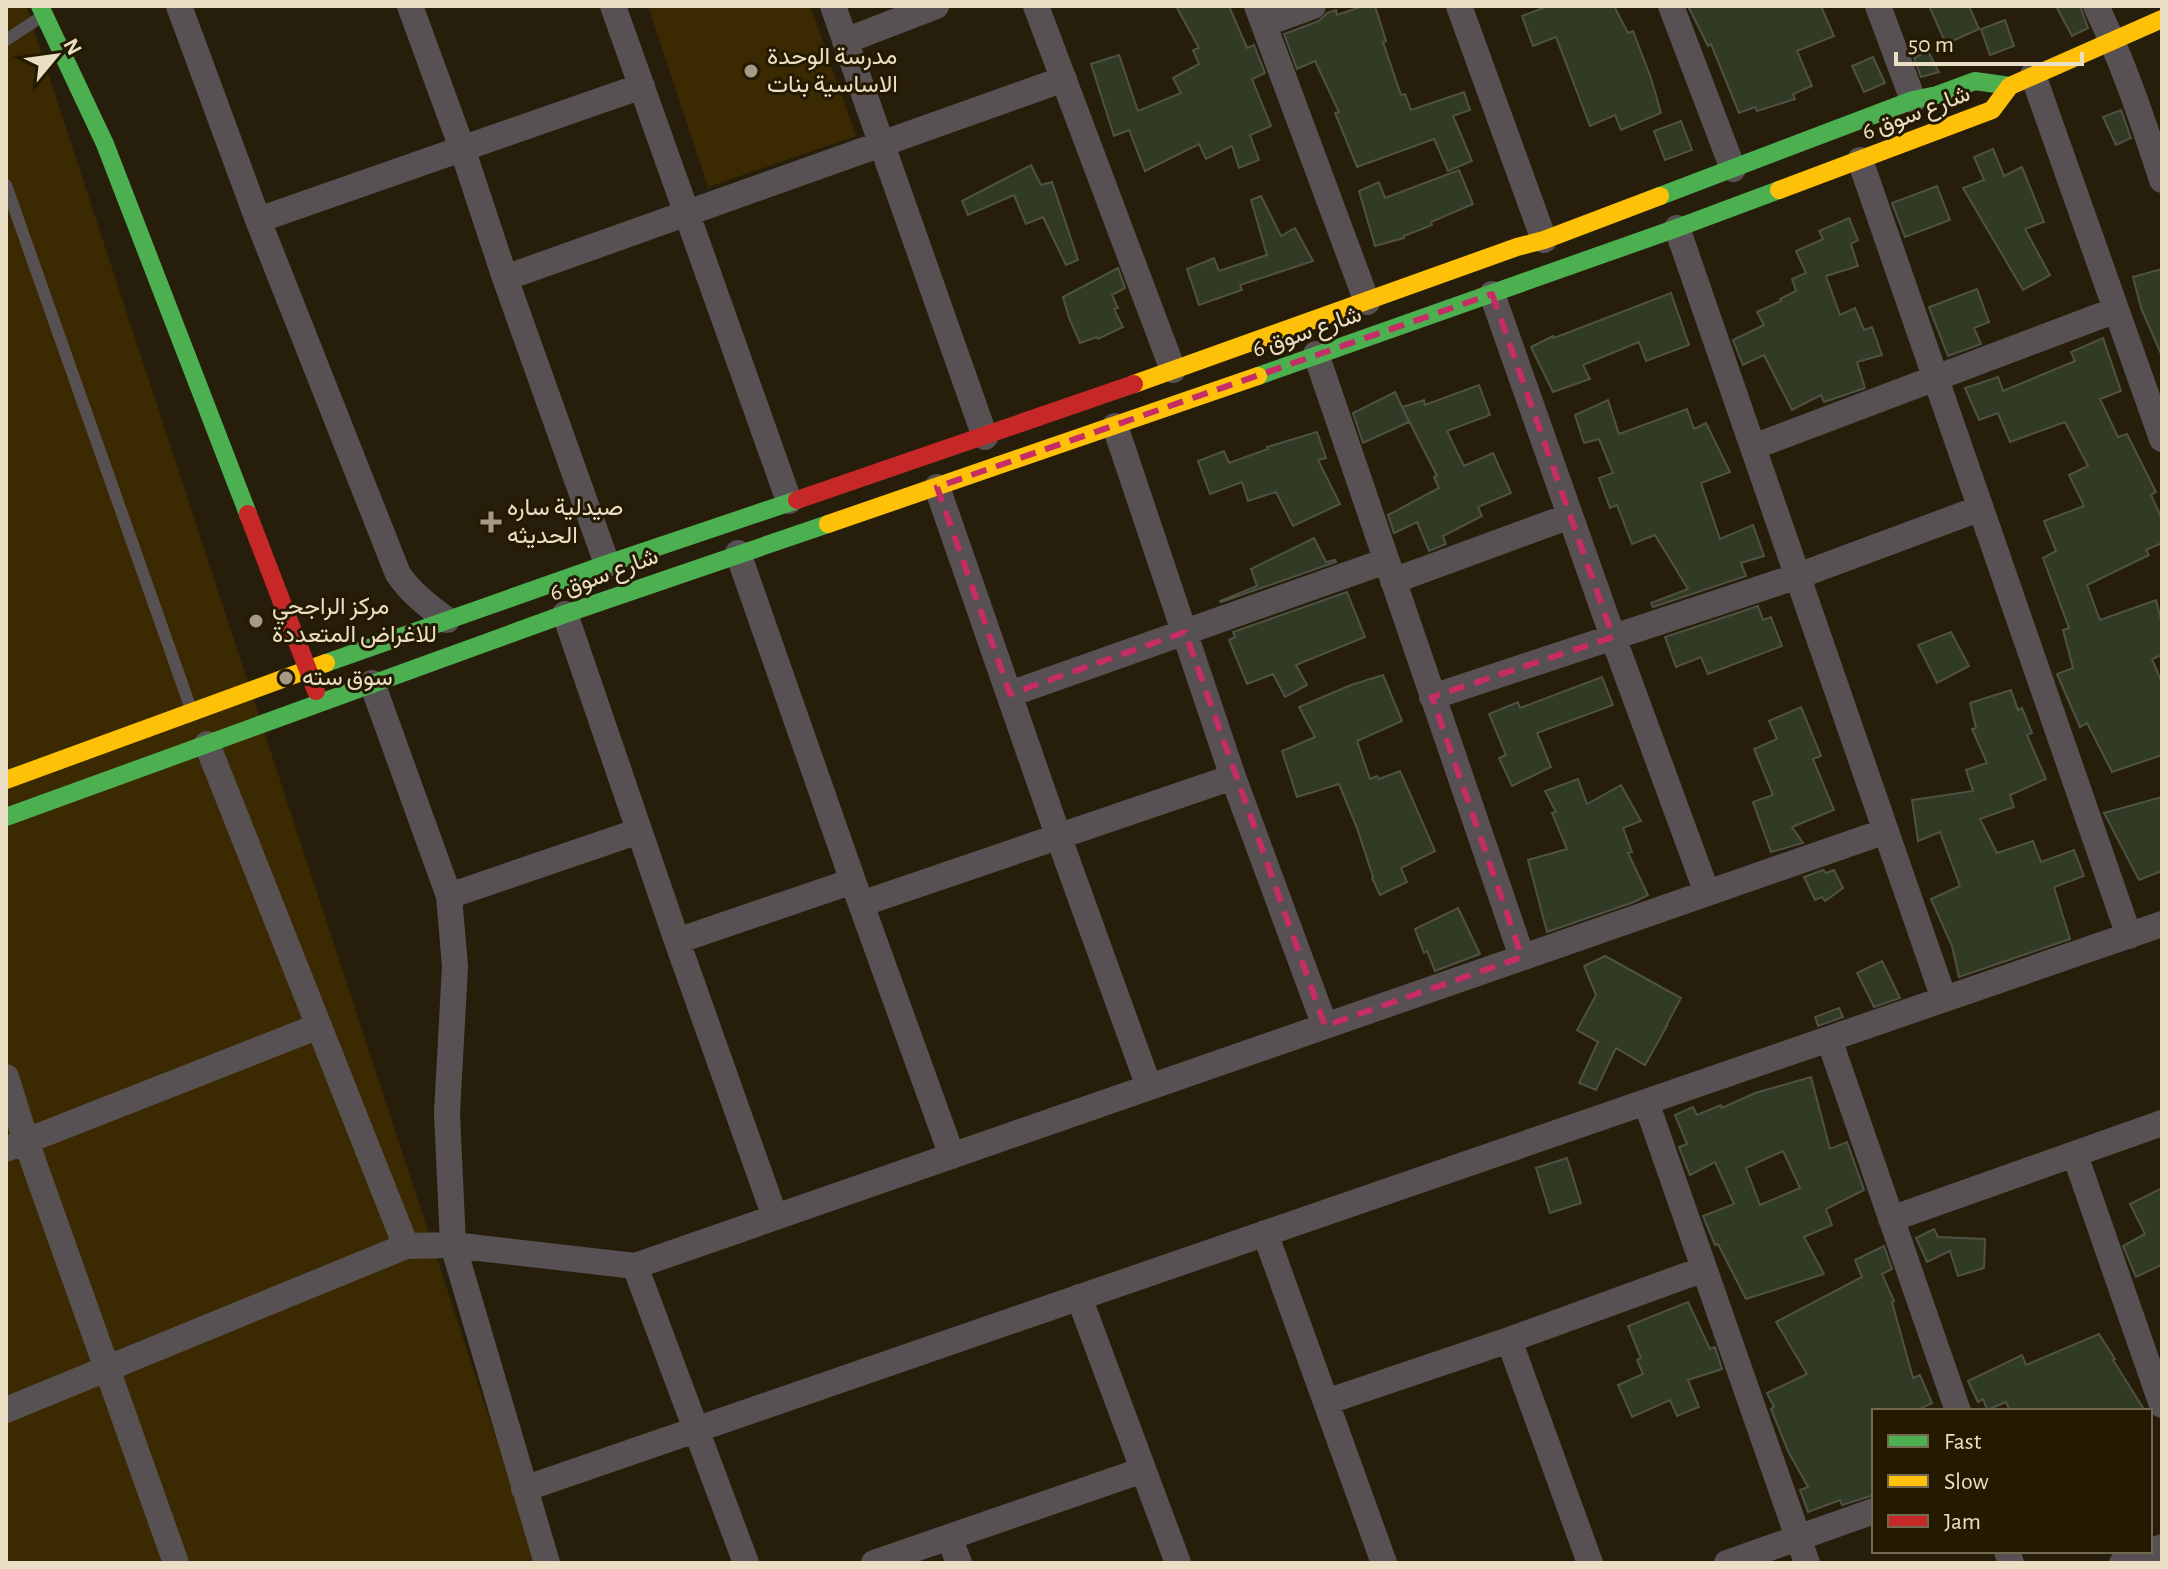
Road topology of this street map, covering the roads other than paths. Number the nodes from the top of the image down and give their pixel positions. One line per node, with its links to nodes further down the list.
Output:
1 (179, 6): 29 (street)
2 (410, 6): 23 (street)
3 (613, 6): 20 (street)
4 (833, 6): 16 (street)
5 (936, 6): 16 (street)
6 (1036, 6): 18 (street)
7 (1313, 6): 13 (street)
8 (1459, 6): 31 (street)
9 (1671, 6): 25 (street)
10 (1878, 6): 21 (street)
11 (2096, 6): 17 (street)
12 (48, 9): 15 (lane); 55 (street)
13 (1260, 15): 34 (street)
14 (2162, 19): 17 (street)
15 (6, 40)
16 (845, 41): 22 (street)
17 (2113, 42): 19 (street); 26 (street)
18 (1064, 79): 22 (street); 37 (street)
19 (2022, 80): 21 (street, شارع سوق 6); 24 (street, شارع سوق 6); 35 (street)
20 (642, 86): 23 (street); 28 (street)
21 (1913, 100): 25 (street, شارع سوق 6)
22 (882, 143): 28 (street); 40 (street)
23 (462, 148): 29 (street); 32 (street)
24 (1860, 160): 30 (street, شارع سوق 6); 38 (street)
25 (1733, 169): 31 (street, شارع سوق 6)
26 (2162, 180)
27 (6, 185): 60 (lane)
28 (688, 214): 32 (street); 44 (street)
29 (258, 220): 52 (street)
30 (1677, 228): 33 (street, شارع سوق 6); 42 (street)
31 (1544, 240): 34 (street, شارع سوق 6)
32 (505, 278): 48 (street)
33 (1492, 294): 36 (street, شارع سوق 6); 46 (street)
34 (1367, 302): 37 (street, شارع سوق 6)
35 (2116, 310): 38 (street); 41 (street)
36 (1316, 354): 39 (street, شارع سوق 6); 49 (street)
37 (1173, 370): 40 (street, شارع سوق 6)
38 (1936, 378): 42 (street); 45 (street)
39 (1115, 426): 43 (street, شارع سوق 6); 53 (street)
40 (985, 437): 44 (street, شارع سوق 6)
41 (2162, 439)
42 (1753, 447): 50 (street)
43 (937, 487): 47 (street, شارع سوق 6); 57 (street)
44 (789, 501): 48 (street, شارع سوق 6)
45 (1981, 508): 50 (street); 72 (street)
46 (1570, 516): 49 (street); 54 (street)
47 (738, 553): 51 (street, شارع سوق 6); 68 (street)
48 (607, 564): 52 (street, شارع سوق 6)
49 (1389, 571): 53 (street); 58 (street)
50 (1798, 576): 54 (street); 66 (street)
51 (565, 614): 56 (street, شارع سوق 6); 65 (street)
52 (447, 620): 55 (street, شارع سوق 6)
53 (1185, 632): 57 (street); 62 (street)
54 (1613, 637): 58 (street); 69 (street)
55 (308, 669): 59 (street); 60 (street, شارع سوق 6)
56 (372, 683): 59 (street, شارع سوق 6); 70 (street)
57 (1010, 694): 67 (street)
58 (1432, 697): 74 (street)
59 (320, 702): 61 (street, شارع سوق 6)
60 (192, 712): 63 (street, شارع سوق 6)
61 (207, 744): 64 (street, شارع سوق 6); 76 (street)
62 (1233, 777): 67 (street); 77 (street)
63 (6, 780)
64 (6, 817)
65 (639, 831): 70 (street); 73 (street)
66 (1886, 831): 69 (street); 75 (street)
67 (1059, 838): 68 (street); 80 (street)
68 (857, 893): 73 (street); 85 (street)
69 (1707, 893): 74 (street)
70 (449, 896): 89 (street)
71 (2162, 924): 72 (street)
72 (2129, 936): 75 (street)
73 (677, 941): 86 (street)
74 (1522, 957): 77 (street)
75 (1944, 999): 78 (street)
76 (319, 1026): 83 (street); 90 (street)
77 (1325, 1026): 80 (street)
78 (1829, 1039): 81 (street); 87 (street)
79 (6, 1077): 83 (street)
80 (1149, 1087): 85 (street)
81 (1646, 1102): 88 (street); 92 (street)
82 (2162, 1123): 84 (street)
83 (16, 1145): 95 (street)
84 (2075, 1155): 87 (street); 97 (street)
85 (952, 1156): 86 (street)
86 (775, 1217): 91 (street)
87 (1891, 1219): 98 (street)
88 (1265, 1233): 93 (street); 96 (street)
89 (453, 1245): 90 (street); 91 (street); 102 (street)
90 (406, 1246): 95 (street)
91 (635, 1266): 100 (street)
92 (1704, 1269): 94 (street); 105 (street)
93 (1079, 1297): 100 (street); 101 (street)
94 (1509, 1340): 96 (street); 114 (street)
95 (107, 1368): 99 (street); 107 (street)
96 (1326, 1402): 113 (street)
97 (2162, 1405)
98 (1957, 1409)
99 (6, 1410)
100 (696, 1429): 102 (street); 109 (street)
101 (1143, 1470): 104 (street); 112 (street)
102 (524, 1489): 108 (street)
103 (1872, 1512): 105 (street)
104 (949, 1537): 110 (street); 111 (street)
105 (1799, 1538): 115 (street); 116 (street)
106 (2147, 1553): 117 (street)
107 (176, 1563)
108 (547, 1563)
109 (746, 1563)
110 (874, 1563)
111 (959, 1563)
112 (1178, 1563)
113 (1384, 1563)
114 (1590, 1563)
115 (1727, 1563)
116 (1807, 1563)
117 (2122, 1563)

